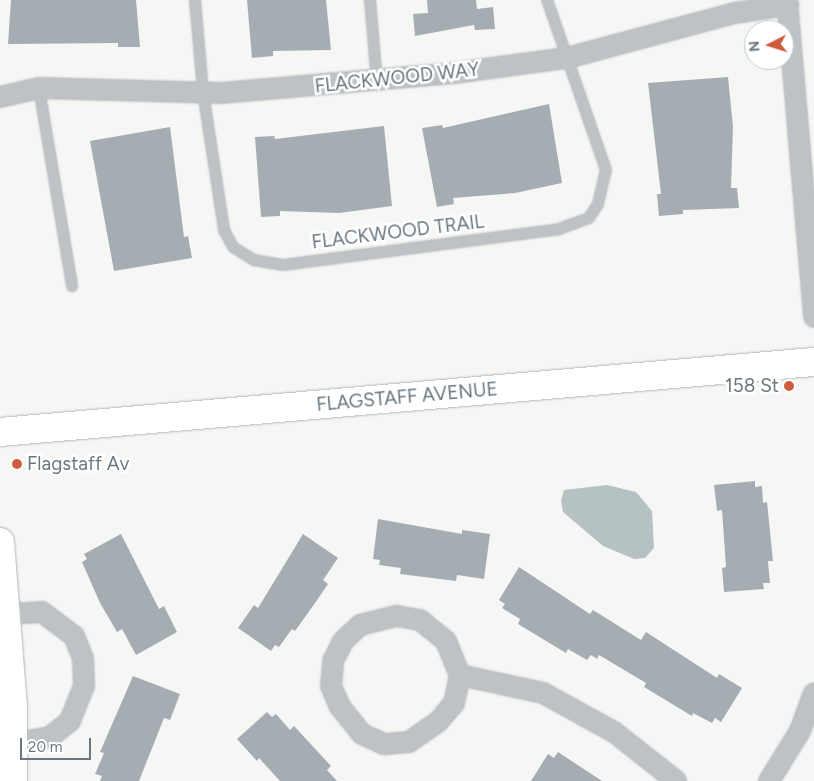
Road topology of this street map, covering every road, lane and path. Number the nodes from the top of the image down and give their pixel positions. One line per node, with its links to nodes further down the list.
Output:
1 (195, 0): 8 (lane, FLACKWOOD TRAIL)
2 (370, 0): 6 (lane)
3 (547, 0): 5 (lane, FLACKWOOD TRAIL)
4 (787, 3): 5 (street, FLACKWOOD WAY); 9 (street)
5 (567, 58): 6 (street, FLACKWOOD WAY); 8 (lane, FLACKWOOD TRAIL)
6 (377, 81): 8 (street, FLACKWOOD WAY)
7 (39, 88): 8 (street, FLACKWOOD WAY); 10 (street, FLACKWOOD WAY); 12 (lane)
8 (203, 92)
9 (805, 93): 11 (street)
10 (0, 97)
11 (812, 257): 13 (street)
12 (72, 286)
13 (814, 317)
14 (814, 362): 15 (street, FLAGSTAFF AVENUE)
15 (0, 432)
16 (0, 542): 17 (street)
17 (6, 614): 20 (street); 20 (street)
18 (460, 675): 18 (street); 22 (street)
19 (814, 694): 23 (street)
20 (15, 743): 21 (street)
21 (13, 781)
22 (676, 781)
23 (769, 781)

